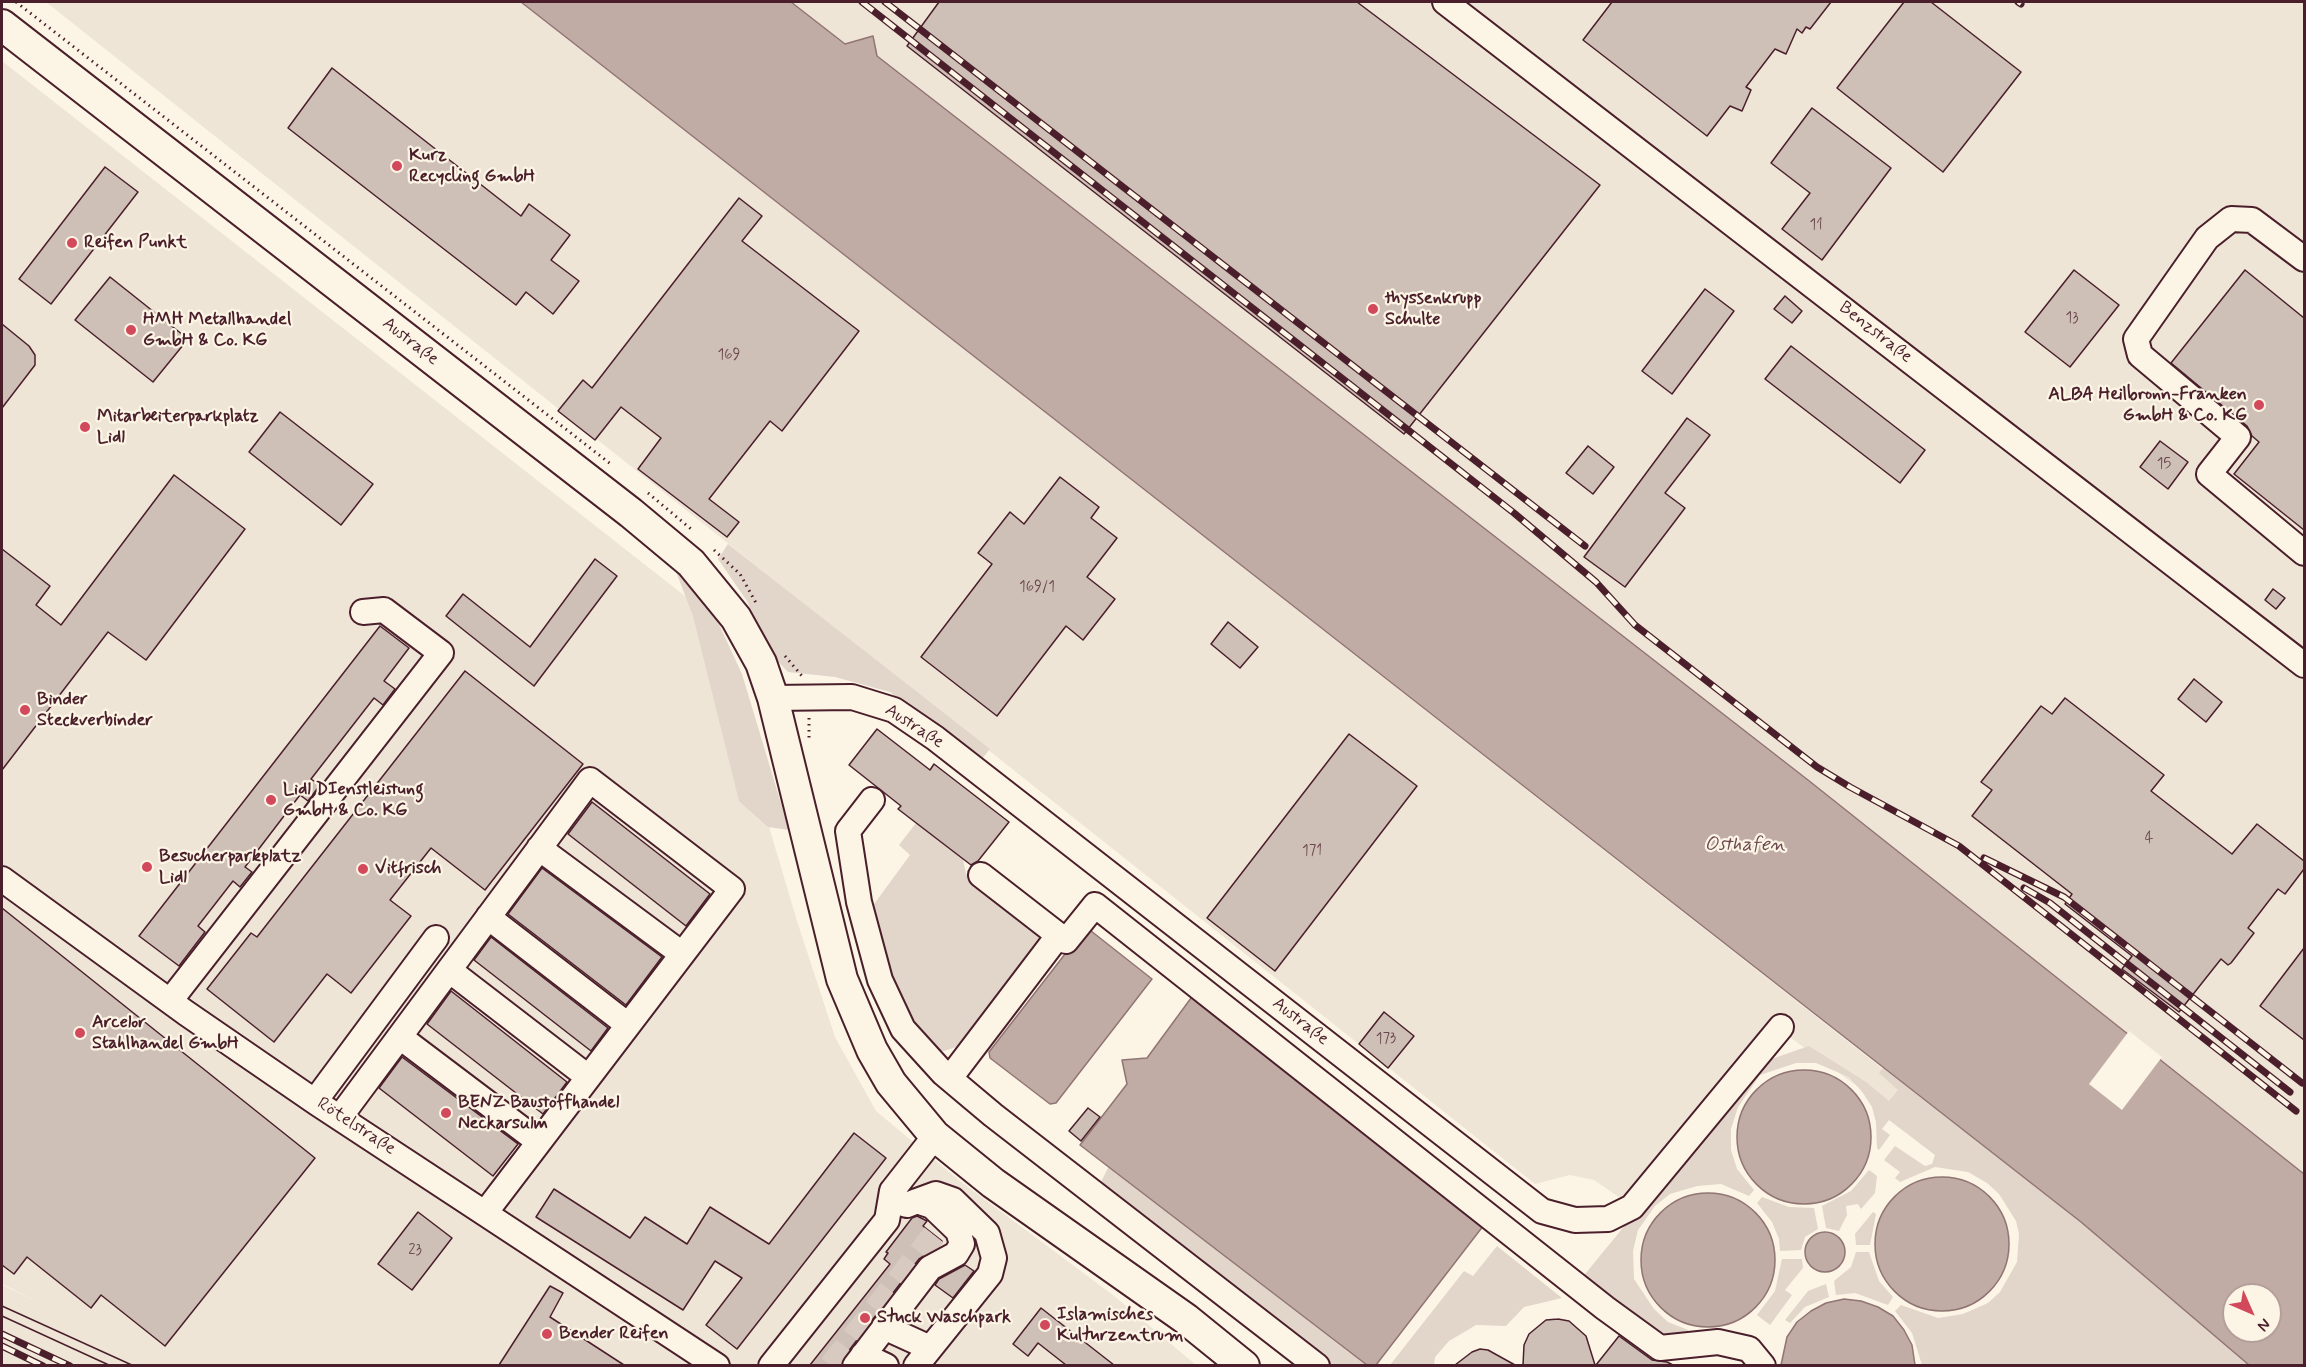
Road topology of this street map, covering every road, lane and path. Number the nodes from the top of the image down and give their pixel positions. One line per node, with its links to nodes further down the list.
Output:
1 (1445, 2): 6 (street, Benzstraße)
2 (2, 25): 7 (main road, Austraße)
3 (2304, 259): 4 (street)
4 (2304, 553)
5 (363, 612): 17 (street)
6 (2304, 666)
7 (773, 698): 19 (street, Austraße); 25 (main road, Austraße)
8 (872, 800): 22 (street)
9 (539, 848): 12 (street); 15 (street); 15 (street)
10 (981, 875): 13 (street)
11 (2, 879): 17 (street, Rötelstraße)
12 (488, 917): 16 (street); 18 (street)
13 (1058, 936): 22 (street); 37 (street)
14 (436, 938): 23 (street)
15 (682, 954): 18 (street)
16 (449, 970): 20 (street); 21 (street)
17 (170, 1001): 23 (street, Rötelstraße)
18 (628, 1025): 21 (street)
19 (1781, 1027)
20 (400, 1037): 24 (street); 26 (street)
21 (588, 1077): 26 (street)
22 (950, 1078): 36 (street)
23 (315, 1101): 24 (street, Rötelstraße)
24 (340, 1117): 29 (street, Rötelstraße)
25 (935, 1136): 27 (street); 35 (main road, Austraße)
26 (539, 1142): 29 (street)
27 (892, 1191): 28 (street); 32 (street)
28 (918, 1201): 30 (street); 31 (street)
29 (485, 1213): 33 (street, Rötelstraße)
30 (870, 1347): 31 (street); 34 (street)
31 (922, 1358)
32 (779, 1362)
33 (717, 1365)
34 (886, 1365)
35 (1244, 1365)
36 (1317, 1365)
37 (1763, 1365)

